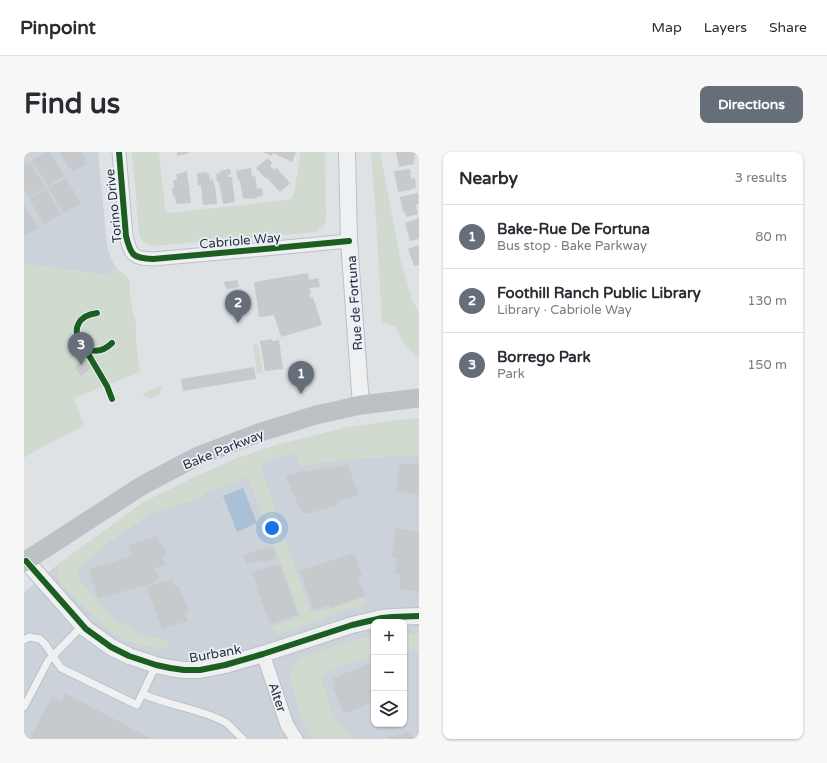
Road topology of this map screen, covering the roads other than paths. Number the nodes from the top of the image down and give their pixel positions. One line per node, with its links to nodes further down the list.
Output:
1 (119, 152): 4 (street, Torino Drive)
2 (347, 152): 3 (street, Rue de Fortuna)
3 (349, 241): 4 (street, Cabriole Way); 6 (street, Rue de Fortuna)
4 (134, 256)
5 (419, 398): 6 (main road, Bake Parkway)
6 (361, 405): 7 (main road, Bake Parkway)
7 (24, 562): 9 (street, Burbank)
8 (419, 616): 11 (street, Burbank)
9 (83, 625): 12 (lane); 13 (street, Burbank)
10 (24, 640): 12 (lane)
11 (263, 654): 13 (street, Burbank); 17 (street, Alter)
12 (52, 656): 14 (lane); 15 (lane)
13 (156, 665): 14 (lane)
14 (142, 694): 16 (lane)
15 (24, 707)
16 (243, 739)
17 (296, 739)

